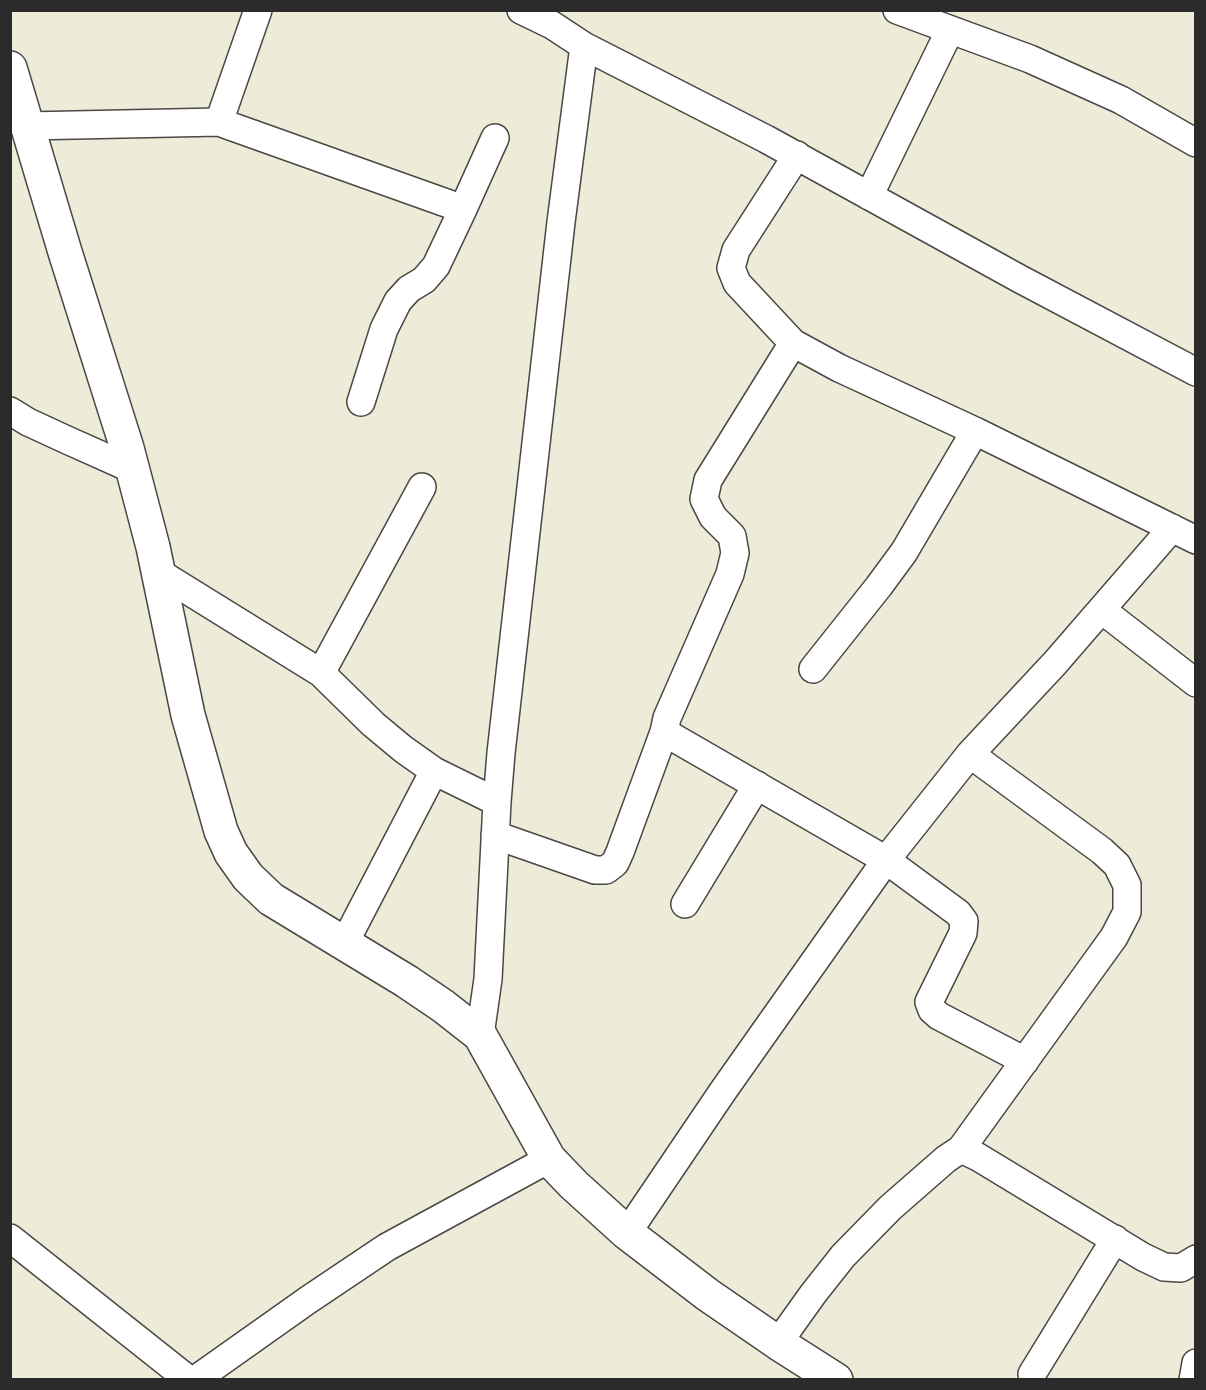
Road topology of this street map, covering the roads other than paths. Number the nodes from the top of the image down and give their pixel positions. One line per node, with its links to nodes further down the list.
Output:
1 (258, 10): 8 (street)
2 (521, 10): 4 (street)
3 (897, 10): 5 (street)
4 (555, 18): 6 (street)
5 (950, 30): 11 (street); 13 (street)
6 (584, 46): 12 (street); 32 (street)
7 (10, 68): 9 (street)
8 (219, 122): 9 (street); 14 (street)
9 (27, 126): 20 (street)
10 (495, 138): 14 (street)
11 (1196, 143)
12 (797, 155): 13 (street); 15 (street)
13 (869, 196): 16 (street)
14 (463, 210): 17 (street)
15 (793, 343): 19 (street); 28 (street)
16 (1196, 372)
17 (361, 402)
18 (10, 411): 20 (street)
19 (975, 431): 22 (street); 25 (street)
20 (132, 469): 23 (street)
21 (422, 487): 26 (street)
22 (1184, 534): 24 (street)
23 (158, 572): 26 (street); 36 (street)
24 (1102, 610): 27 (street); 29 (street)
25 (813, 669)
26 (321, 673): 30 (street)
27 (1196, 683)
28 (664, 732): 31 (street); 33 (street)
29 (970, 754): 34 (street); 38 (street)
30 (434, 771): 32 (street); 36 (street)
31 (757, 785): 34 (street); 35 (street)
32 (497, 802): 33 (street)
33 (495, 835): 37 (street)
34 (886, 860): 38 (street); 41 (street)
35 (685, 904)
36 (344, 944): 37 (street)
37 (480, 1035): 40 (street)
38 (1025, 1061): 39 (street)
39 (961, 1149): 43 (street); 45 (street)
40 (549, 1159): 41 (street); 49 (street)
41 (627, 1233): 45 (street)
42 (10, 1238): 48 (street)
43 (1115, 1239): 44 (street); 47 (street)
44 (1191, 1270)
45 (778, 1343): 50 (street)
46 (1196, 1364): 51 (street)
47 (1032, 1374)
48 (189, 1380)
49 (195, 1380)
50 (836, 1380)
51 (1193, 1380)

